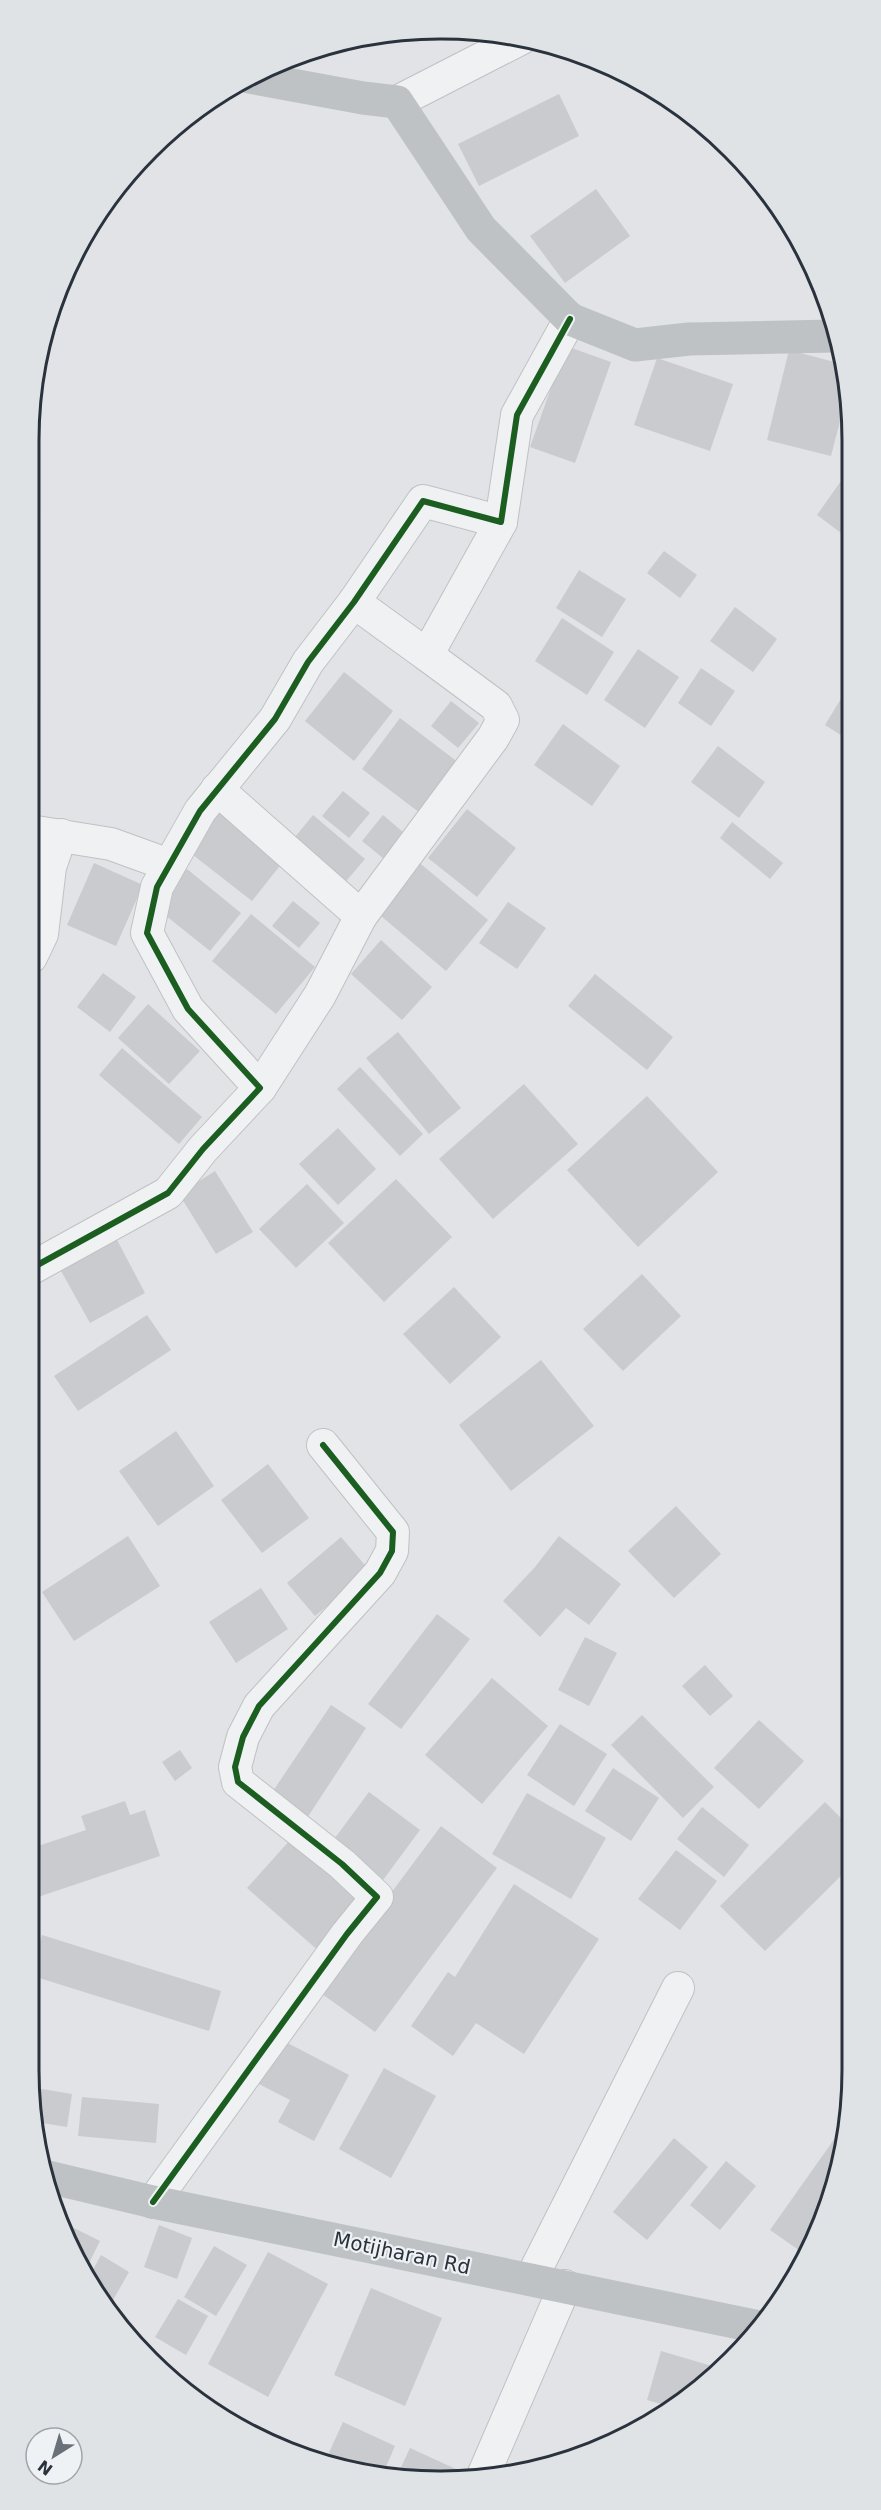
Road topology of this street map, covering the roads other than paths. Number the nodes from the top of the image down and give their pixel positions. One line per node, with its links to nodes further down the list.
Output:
1 (508, 45): 3 (street)
2 (264, 80): 3 (main road)
3 (397, 102): 4 (main road)
4 (570, 319): 5 (main road); 6 (street)
5 (828, 336)
6 (501, 522): 7 (street); 8 (street)
7 (354, 602): 8 (street); 9 (street)
8 (427, 655): 13 (street)
9 (217, 789): 12 (street); 13 (street)
10 (39, 832): 11 (street)
11 (61, 835): 12 (street); 14 (street)
12 (170, 865): 15 (street)
13 (361, 916): 15 (street)
14 (39, 940)
15 (260, 1088): 16 (street)
16 (39, 1264)
17 (323, 1445): 20 (street)
18 (678, 1988): 21 (street)
19 (54, 2178): 20 (main road, Motijharan Rd)
20 (153, 2202): 21 (main road, Motijharan Rd)
21 (531, 2279): 22 (main road, Motijharan Rd)
22 (565, 2286): 23 (main road, Motijharan Rd); 24 (street)
23 (747, 2328)
24 (486, 2469)

